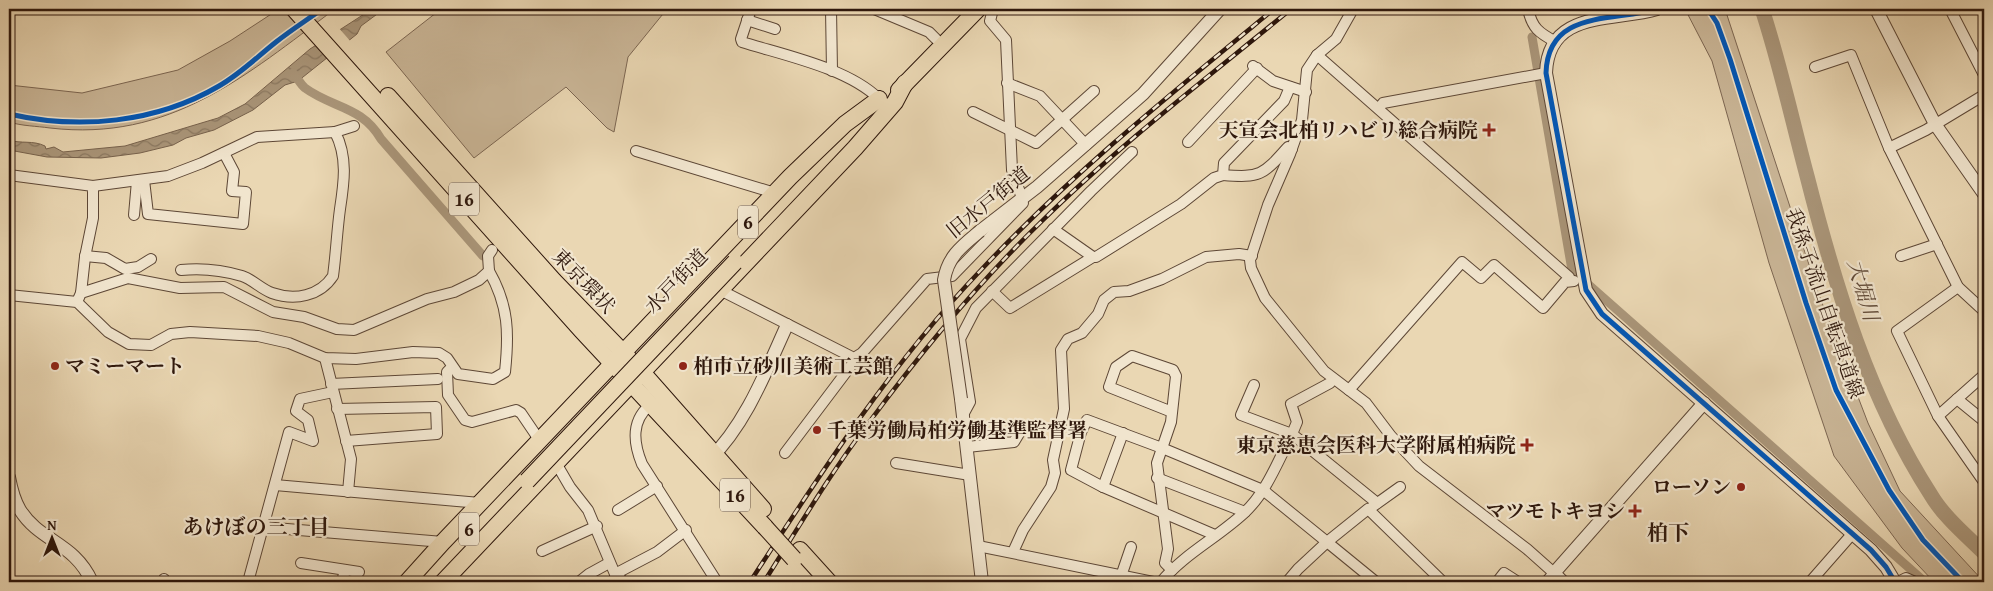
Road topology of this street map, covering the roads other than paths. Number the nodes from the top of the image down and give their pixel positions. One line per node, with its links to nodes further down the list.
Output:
1 (294, 9): 14 (highway, 東京環状 / 16)
2 (751, 9): 15 (street)
3 (831, 9): 21 (street)
4 (874, 9): 17 (street)
5 (965, 9): 17 (highway, 水戸街道 / 6)
6 (978, 9): 25 (highway, 水戸街道 / 6)
7 (993, 9): 24 (street)
8 (1220, 9): 39 (street, 旧水戸街道)
9 (1353, 9): 19 (street)
10 (1528, 9): 18 (street)
11 (1658, 9): 18 (street)
12 (1876, 9): 34 (street)
13 (1950, 9): 23 (street)
14 (312, 18): 75 (highway, 東京環状 / 16)
15 (747, 20): 16 (street); 21 (street)
16 (775, 29)
17 (936, 39): 30 (highway, 水戸街道 / 6)
18 (1556, 42): 22 (street)
19 (1317, 55): 28 (street); 31 (street)
20 (1815, 66): 40 (street)
21 (832, 71): 30 (street)
22 (1546, 73): 31 (street); 65 (street)
23 (1984, 75)
24 (1007, 83): 33 (street); 36 (street)
25 (906, 84): 62 (highway, 水戸街道 / 6); 67 (highway, 6)
26 (1290, 87): 28 (street); 38 (street); 46 (street)
27 (1094, 91): 33 (street)
28 (1306, 92): 41 (street)
29 (1984, 95): 34 (street)
30 (879, 98): 50 (highway, 6); 62 (highway, 水戸街道 / 6)
31 (1379, 108): 65 (street)
32 (973, 112): 36 (street)
33 (1062, 118): 36 (street); 39 (street)
34 (1935, 124): 40 (street); 51 (street)
35 (354, 126): 37 (street)
36 (1012, 131): 52 (street)
37 (335, 132): 44 (street); 63 (street)
38 (1188, 142)
39 (1086, 145): 49 (street, 旧水戸街道)
40 (1889, 148): 55 (street)
41 (1292, 149): 46 (street); 58 (street)
42 (636, 151): 50 (street)
43 (1132, 152): 54 (street)
44 (224, 153): 47 (street); 47 (street)
45 (9, 175): 48 (street)
46 (1223, 175): 60 (street)
47 (141, 180): 48 (street); 53 (street)
48 (93, 186): 57 (street)
49 (1037, 187): 52 (street, 旧水戸街道); 74 (street)
50 (775, 192): 75 (highway, 6)
51 (1984, 194)
52 (1022, 198): 89 (street, 旧水戸街道, bridge)
53 (134, 215)
54 (1053, 229): 60 (street); 68 (street)
55 (1936, 244): 59 (street); 66 (street)
56 (492, 250): 64 (street)
57 (85, 256): 61 (street); 70 (street)
58 (1252, 256): 80 (street); 130 (street)
59 (1901, 256)
60 (1093, 257): 68 (street)
61 (151, 259)
62 (732, 259): 105 (highway, 水戸街道 / 6)
63 (181, 270)
64 (489, 271): 70 (street); 76 (street)
65 (1576, 280): 83 (street); 85 (street)
66 (1958, 287): 71 (street); 90 (street)
67 (720, 290): 72 (street); 78 (highway, 6)
68 (992, 291): 89 (street)
69 (9, 295): 70 (street)
70 (79, 297): 73 (street)
71 (1984, 311)
72 (787, 324): 74 (street); 100 (street)
73 (326, 358): 76 (street); 82 (street)
74 (854, 358): 99 (street)
75 (618, 359): 78 (highway, 東京環状 / 16); 96 (highway)
76 (452, 367): 96 (street)
77 (1984, 375): 84 (street)
78 (636, 378): 86 (highway, 東京環状 / 16); 100 (highway, 東京環状 / 16); 101 (highway)
79 (438, 379): 82 (street)
80 (1333, 379): 83 (street); 94 (street)
81 (1254, 385): 94 (street)
82 (332, 388): 87 (street); 108 (street)
83 (1349, 390): 139 (street)
84 (1957, 399): 90 (street); 91 (street)
85 (1704, 403): 123 (street); 139 (street)
86 (650, 405): 100 (highway, 東京環状 / 16); 109 (street)
87 (337, 409): 95 (street); 95 (street)
88 (1172, 412): 88 (street); 98 (street)
89 (963, 415): 97 (street, 旧水戸街道)
90 (1938, 416): 107 (street)
91 (1984, 422)
92 (1022, 427): 97 (street)
93 (1123, 433): 98 (street); 110 (street); 110 (street)
94 (1292, 434): 112 (street); 115 (street)
95 (346, 441): 113 (street)
96 (540, 441): 114 (highway)
97 (967, 447): 103 (street, 旧水戸街道)
98 (1162, 448): 106 (street); 112 (street)
99 (785, 453)
100 (710, 458): 131 (highway, 東京環状 / 16, bridge)
101 (556, 463): 120 (street); 148 (highway)
102 (896, 463): 103 (street)
103 (970, 475): 127 (street, 旧水戸街道)
104 (9, 477): 142 (street)
105 (523, 478): 146 (highway, 水戸街道 / 6); 147 (highway, 水戸街道 / 6)
106 (1157, 478): 118 (street); 119 (street)
107 (1984, 482)
108 (275, 485): 113 (street); 121 (street)
109 (657, 486): 117 (street); 122 (street)
110 (1103, 487): 118 (street)
111 (1400, 487): 115 (street)
112 (1263, 490): 119 (street); 126 (street)
113 (348, 492): 114 (street)
114 (480, 503): 125 (highway)
115 (1377, 503): 116 (street)
116 (1368, 509): 126 (street); 157 (street)
117 (618, 510)
118 (1162, 512): 124 (street); 135 (street)
119 (1245, 512): 124 (street)
120 (597, 526): 129 (street); 133 (street)
121 (263, 527): 125 (street); 143 (street)
122 (686, 530): 137 (street); 141 (street)
123 (1853, 533): 160 (street); 161 (street)
124 (1215, 535): 135 (street)
125 (443, 542): 145 (highway)
126 (1327, 542): 155 (street); 156 (street)
127 (978, 546): 130 (street); 152 (street, 旧水戸街道)
128 (1131, 547): 138 (street)
129 (542, 551)
130 (1013, 552): 138 (street)
131 (797, 555): 150 (highway, 東京環状 / 16); 151 (highway, 東京環状 / 16)
132 (302, 563): 134 (street)
133 (610, 563): 137 (street); 140 (street)
134 (345, 570): 136 (street); 144 (street)
135 (1172, 570): 154 (street)
136 (359, 572)
137 (615, 574): 149 (street)
138 (1119, 579): 153 (street)
139 (1554, 579)
140 (582, 581)
141 (714, 581)
142 (92, 582)
143 (248, 582)
144 (342, 582)
145 (407, 582)
146 (418, 582)
147 (431, 582)
148 (443, 582)
149 (624, 582)
150 (814, 582)
151 (829, 582)
152 (982, 582)
153 (1153, 582)
154 (1161, 582)
155 (1288, 582)
156 (1376, 582)
157 (1443, 582)
158 (1497, 582): 159 (street)
159 (1518, 582)
160 (1810, 582)
161 (1896, 582): 162 (street)
162 (1915, 582)

